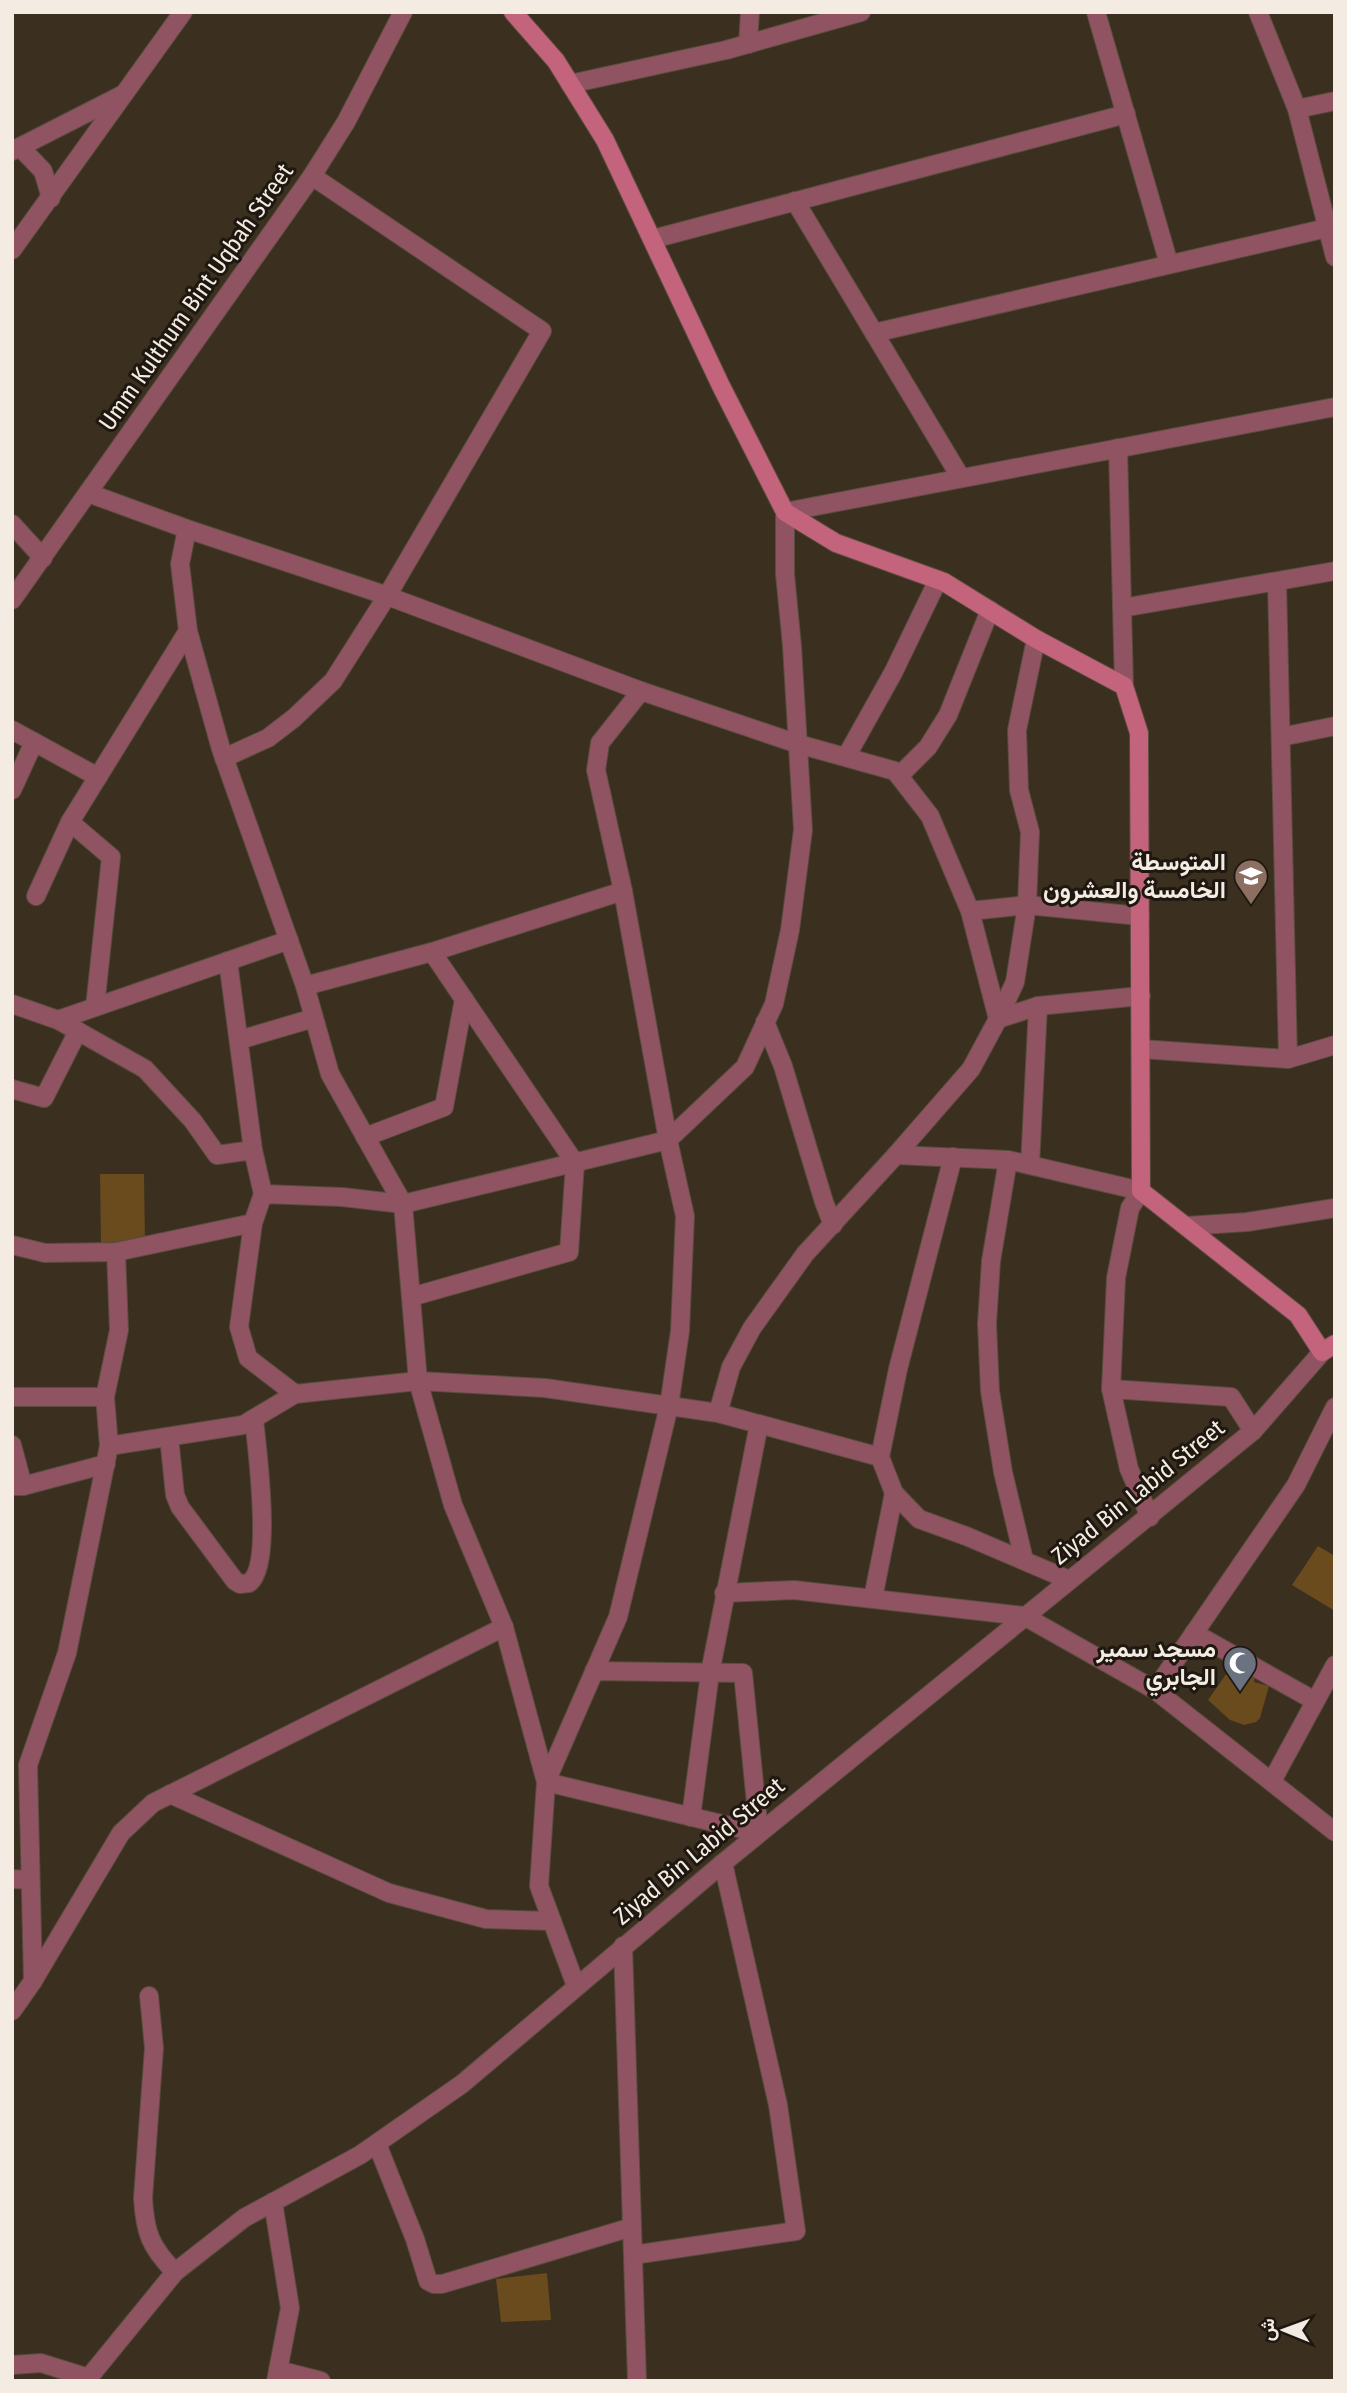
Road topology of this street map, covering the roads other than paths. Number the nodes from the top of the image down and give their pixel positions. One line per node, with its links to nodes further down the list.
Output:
1 (183, 12): 10 (street)
2 (403, 12): 15 (street, Umm Kulthum Bint Uqbah Street)
3 (513, 12): 9 (street)
4 (750, 12): 8 (street)
5 (861, 12): 8 (street)
6 (1096, 12): 13 (street)
7 (1258, 12): 12 (street)
8 (748, 44): 9 (street)
9 (570, 84): 19 (street)
10 (126, 93): 14 (street); 16 (street)
11 (1335, 101): 12 (street)
12 (1297, 109): 18 (street)
13 (1126, 114): 17 (street); 22 (street)
14 (16, 149): 16 (street)
15 (312, 176): 27 (street, Umm Kulthum Bint Uqbah Street); 35 (street)
16 (51, 198): 20 (street)
17 (794, 201): 19 (street); 23 (street)
18 (1327, 228): 21 (street); 22 (street)
19 (653, 239): 28 (street)
20 (12, 250)
21 (1335, 257)
22 (1169, 264): 23 (street)
23 (874, 333): 26 (street)
24 (1335, 407): 25 (street)
25 (1118, 448): 26 (street); 37 (street)
26 (961, 478): 28 (street)
27 (88, 493): 30 (street); 31 (street, Umm Kulthum Bint Uqbah Street)
28 (785, 512): 33 (street); 47 (street)
29 (12, 524): 31 (street)
30 (187, 529): 35 (street); 39 (street)
31 (43, 558): 36 (street, Umm Kulthum Bint Uqbah Street)
32 (1335, 571): 34 (street)
33 (938, 580): 38 (street); 48 (street)
34 (1277, 582): 37 (street); 45 (street)
35 (387, 596): 42 (street); 49 (street)
36 (12, 600)
37 (1122, 608): 41 (street)
38 (990, 610): 40 (street); 50 (street)
39 (188, 631): 49 (street); 51 (street)
40 (1036, 639): 41 (street); 56 (street)
41 (1124, 686): 58 (street)
42 (640, 691): 47 (street); 54 (street)
43 (1335, 726): 45 (street)
44 (12, 730): 46 (street)
45 (1281, 737): 76 (street)
46 (34, 742): 51 (street); 52 (street)
47 (799, 744): 48 (street); 71 (street)
48 (846, 757): 50 (street)
49 (224, 758): 59 (street)
50 (899, 776): 57 (street)
51 (98, 778): 53 (street)
52 (12, 790)
53 (71, 822): 55 (street); 67 (street)
54 (623, 891): 60 (street); 79 (street)
55 (36, 896)
56 (1027, 905): 57 (street); 58 (street); 69 (street)
57 (970, 911): 69 (street)
58 (1140, 916): 63 (street)
59 (289, 940): 61 (street); 62 (street)
60 (432, 952): 62 (street); 64 (street)
61 (228, 961): 67 (street); 73 (street)
62 (305, 986): 68 (street)
63 (1141, 996): 66 (street); 75 (street)
64 (464, 999): 78 (street); 84 (street)
65 (12, 1004): 70 (street)
66 (1038, 1006): 69 (street); 85 (street)
67 (95, 1007): 70 (street)
68 (314, 1018): 73 (street); 78 (street)
69 (998, 1019): 81 (street)
70 (58, 1020): 72 (street)
71 (765, 1023): 79 (street); 91 (street)
72 (78, 1031): 77 (street); 80 (street)
73 (239, 1040): 80 (street)
74 (1335, 1045): 76 (street)
75 (1141, 1049): 76 (street); 86 (street)
76 (1289, 1059)
77 (12, 1089)
78 (365, 1137): 88 (street)
79 (668, 1140): 84 (street); 102 (street)
80 (253, 1150): 87 (street)
81 (897, 1155): 82 (street); 91 (street)
82 (953, 1157): 83 (street); 111 (street)
83 (1008, 1160): 85 (street); 116 (street)
84 (575, 1163): 88 (street); 95 (street)
85 (1030, 1165): 86 (street)
86 (1141, 1191): 92 (street); 98 (street)
87 (263, 1194): 88 (street); 90 (street)
88 (403, 1204): 95 (street)
89 (1335, 1209): 92 (street)
90 (253, 1223): 94 (street); 99 (street)
91 (832, 1225): 104 (street)
92 (1186, 1226): 96 (street)
93 (12, 1245): 94 (street)
94 (116, 1252): 101 (street)
95 (411, 1297): 97 (street)
96 (1328, 1348): 107 (street, Ziyad Bin Labid Street)
97 (418, 1381): 99 (street); 102 (street); 121 (street)
98 (1111, 1389): 107 (street); 115 (street)
99 (295, 1394): 105 (street)
100 (12, 1397): 101 (street)
101 (105, 1397): 110 (street)
102 (669, 1406): 104 (street); 124 (street)
103 (1335, 1407): 122 (street)
104 (718, 1413): 106 (street)
105 (254, 1419): 108 (street); 108 (street)
106 (759, 1424): 111 (street); 118 (street)
107 (1253, 1431): 115 (street, Ziyad Bin Labid Street)
108 (169, 1437): 110 (street)
109 (12, 1445): 113 (street)
110 (110, 1446): 112 (street)
111 (880, 1457): 114 (street)
112 (106, 1464): 113 (street); 128 (street)
113 (18, 1486)
114 (894, 1493): 116 (street); 119 (street)
115 (1150, 1517): 117 (street, Ziyad Bin Labid Street)
116 (1024, 1560): 117 (street)
117 (1069, 1580): 120 (street, Ziyad Bin Labid Street)
118 (724, 1593): 119 (street); 125 (street)
119 (873, 1598): 120 (street)
120 (1024, 1616): 126 (street); 134 (street, Ziyad Bin Labid Street)
121 (504, 1627): 130 (street); 131 (street)
122 (1194, 1633): 126 (street); 127 (street)
123 (1335, 1665): 127 (street)
124 (594, 1671): 125 (street); 130 (street)
125 (710, 1673): 132 (street); 134 (street)
126 (1155, 1689): 129 (street)
127 (1315, 1702): 129 (street)
128 (20, 1763): 136 (street)
129 (1272, 1781): 133 (street)
130 (546, 1782): 132 (street); 137 (street)
131 (170, 1794): 137 (street); 139 (street)
132 (691, 1817): 134 (street)
133 (1335, 1832)
134 (759, 1833): 135 (street, Ziyad Bin Labid Street)
135 (723, 1863): 138 (street, Ziyad Bin Labid Street); 146 (street)
136 (21, 1880): 139 (street)
137 (552, 1922): 140 (street)
138 (623, 1945): 140 (street, Ziyad Bin Labid Street); 145 (street)
139 (33, 1981): 142 (street)
140 (576, 1986): 143 (street, Ziyad Bin Labid Street)
141 (149, 1996): 147 (street)
142 (12, 2011)
143 (377, 2144): 144 (street, Ziyad Bin Labid Street); 145 (street)
144 (273, 2202): 147 (street, Ziyad Bin Labid Street); 149 (street)
145 (632, 2227): 146 (street)
146 (633, 2255): 152 (street)
147 (175, 2272): 150 (street, Ziyad Bin Labid Street)
148 (12, 2365): 150 (street)
149 (277, 2376): 151 (street)
150 (88, 2379)
151 (321, 2381)
152 (637, 2381)

